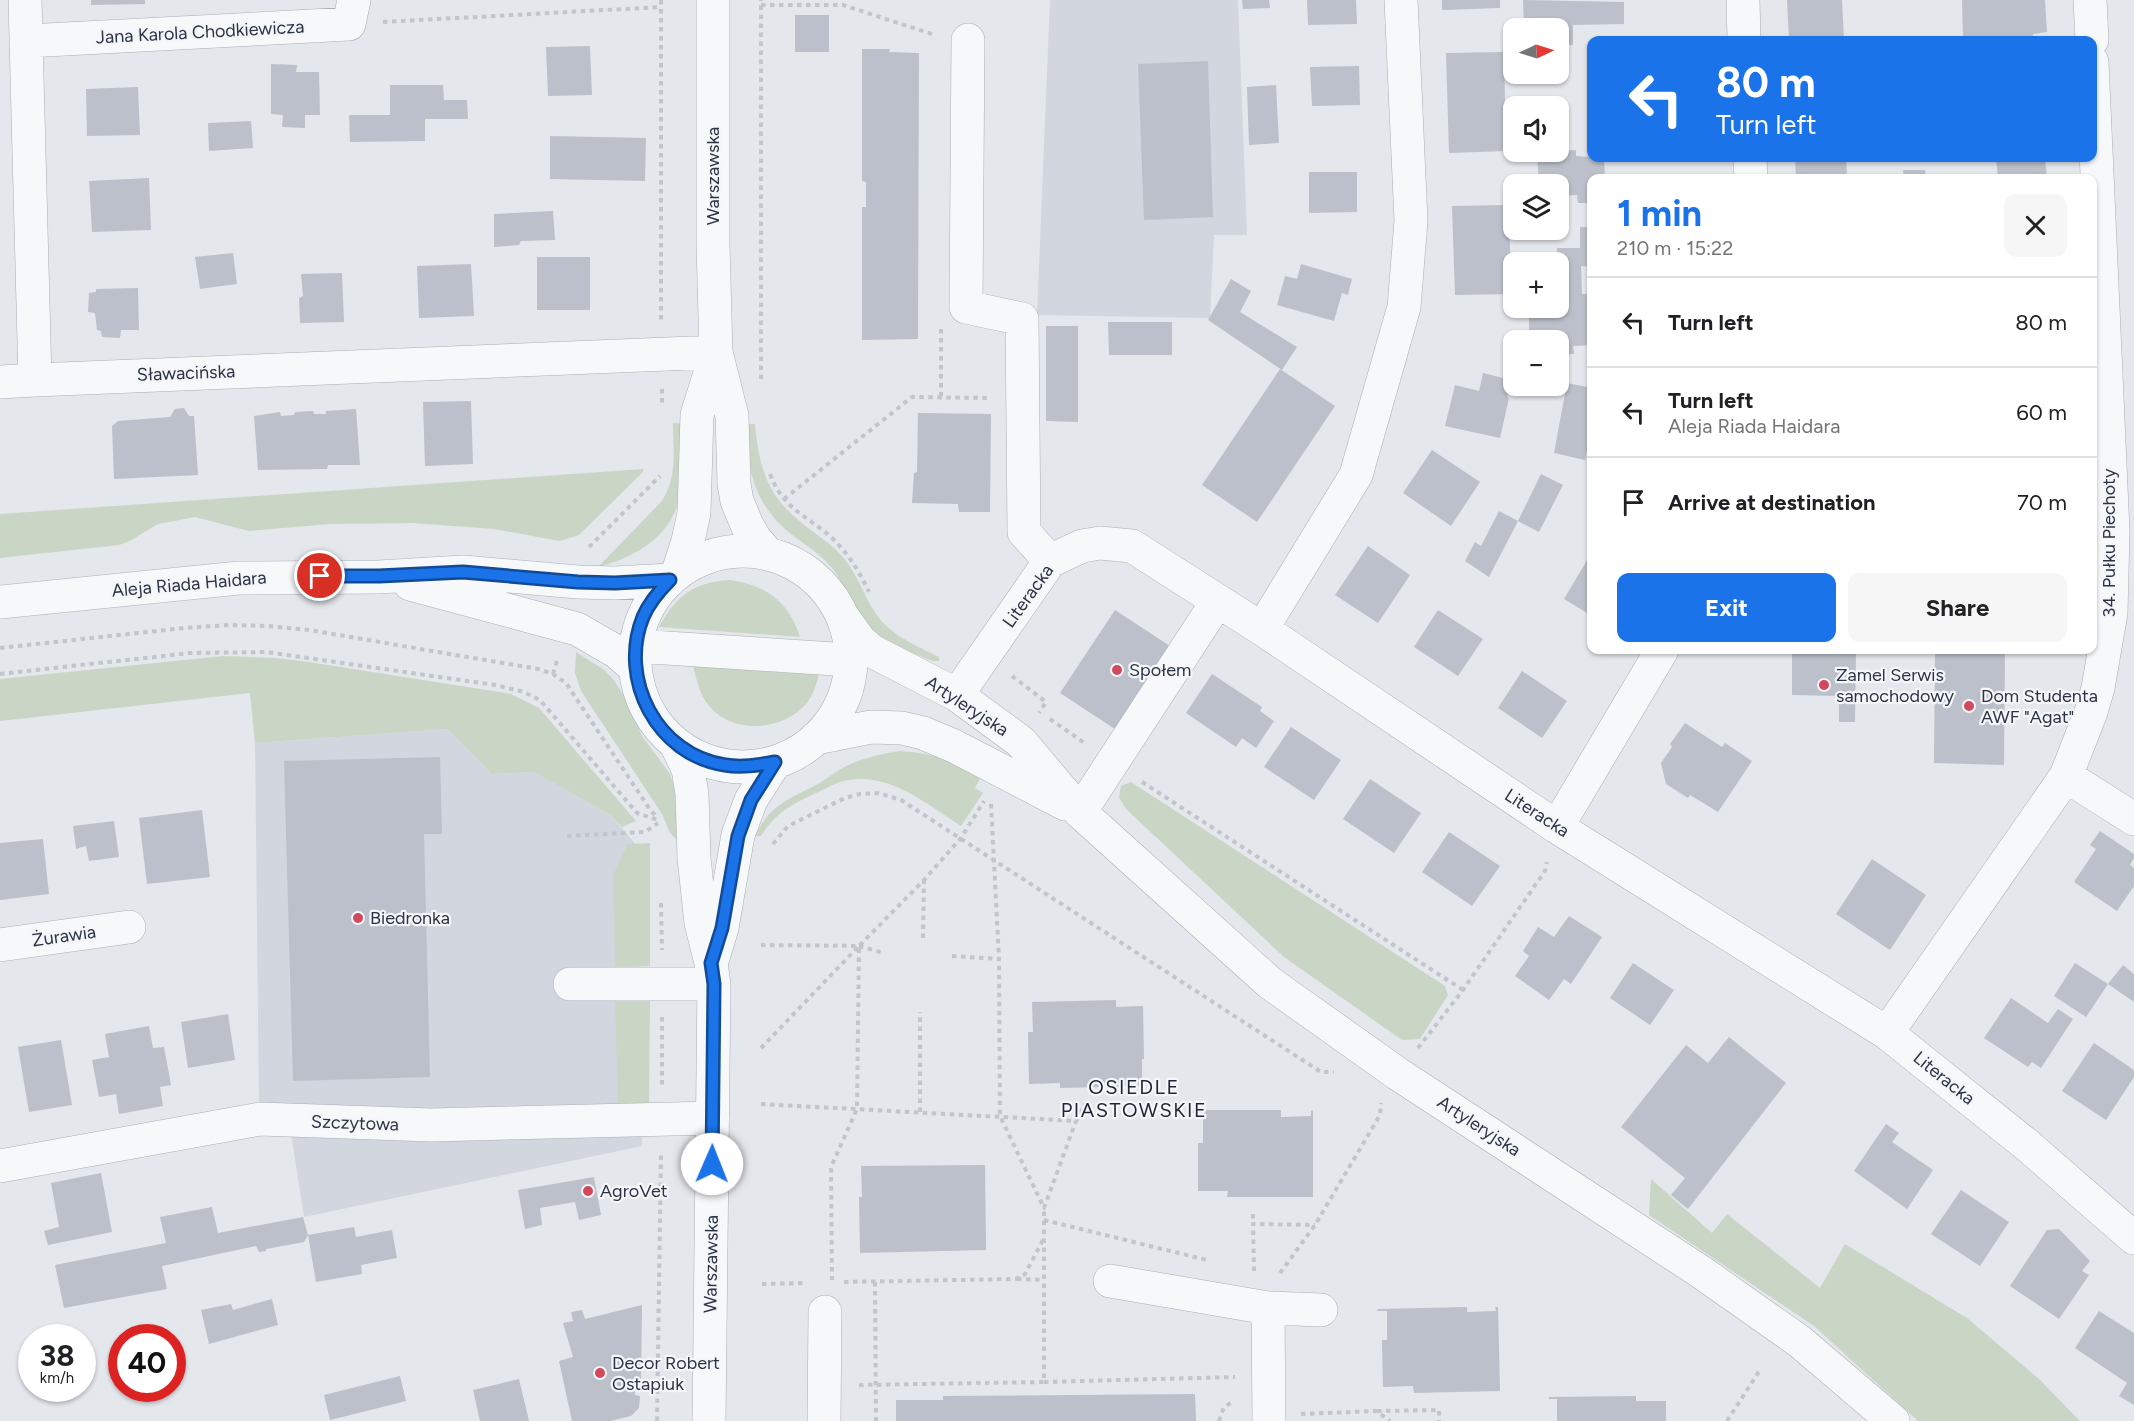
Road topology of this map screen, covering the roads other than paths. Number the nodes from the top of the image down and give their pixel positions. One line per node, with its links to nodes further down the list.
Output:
1 (25, 0): 10 (street)
2 (712, 0): 12 (street, Warszawska)
3 (1401, 0): 22 (street)
4 (1743, 0): 7 (street)
5 (2090, 0): 8 (street)
6 (352, 12): 10 (street, Jana Karola Chodkiewicza)
7 (1744, 36)
8 (2092, 36)
9 (954, 39): 16 (street)
10 (27, 40): 13 (street)
11 (2096, 162): 30 (street, 34. Pułku Piechoty)
12 (716, 352): 13 (street, Sławacińska); 15 (street, Warszawska); 18 (street, Warszawska)
13 (35, 380): 14 (street, Sławacińska)
14 (0, 382)
15 (768, 554): 18 (street); 21 (street, Artyleryjska)
16 (1050, 561): 19 (street, Literacka); 26 (street, Literacka)
17 (379, 576): 18 (street, Aleja Riada Haidara); 20 (street, Aleja Riada Haidara); 24 (street, Aleja Riada Haidara)
18 (674, 576): 24 (street)
19 (1217, 602): 22 (street, Literacka); 31 (street)
20 (0, 603)
21 (842, 616): 25 (street); 26 (street, Artyleryjska)
22 (1262, 629): 33 (street, Literacka)
23 (1660, 654): 33 (street)
24 (636, 657): 25 (street); 28 (street)
25 (850, 660): 27 (street)
26 (957, 695): 31 (street, Artyleryjska)
27 (816, 738): 29 (street); 31 (street, Artyleryjska)
28 (676, 744): 29 (street); 36 (street, Warszawska)
29 (775, 762): 36 (street, Warszawska)
30 (2066, 776): 32 (street); 38 (street, 34. Pułku Piechoty)
31 (1080, 812): 49 (street, Artyleryjska)
32 (2134, 819)
33 (1557, 827): 38 (street, Literacka)
34 (129, 927): 35 (street, Żurawia)
35 (0, 945)
36 (712, 973): 37 (street); 39 (street, Warszawska)
37 (570, 984)
38 (1887, 1033): 41 (street, Literacka)
39 (713, 1118): 40 (street, Szczytowa); 47 (street, Warszawska)
40 (0, 1166)
41 (2134, 1238)
42 (1110, 1281): 43 (street)
43 (1268, 1308): 44 (street); 46 (street)
44 (1321, 1310)
45 (825, 1312): 48 (street)
46 (1284, 1418)
47 (709, 1421)
48 (824, 1421)
49 (1893, 1421)

